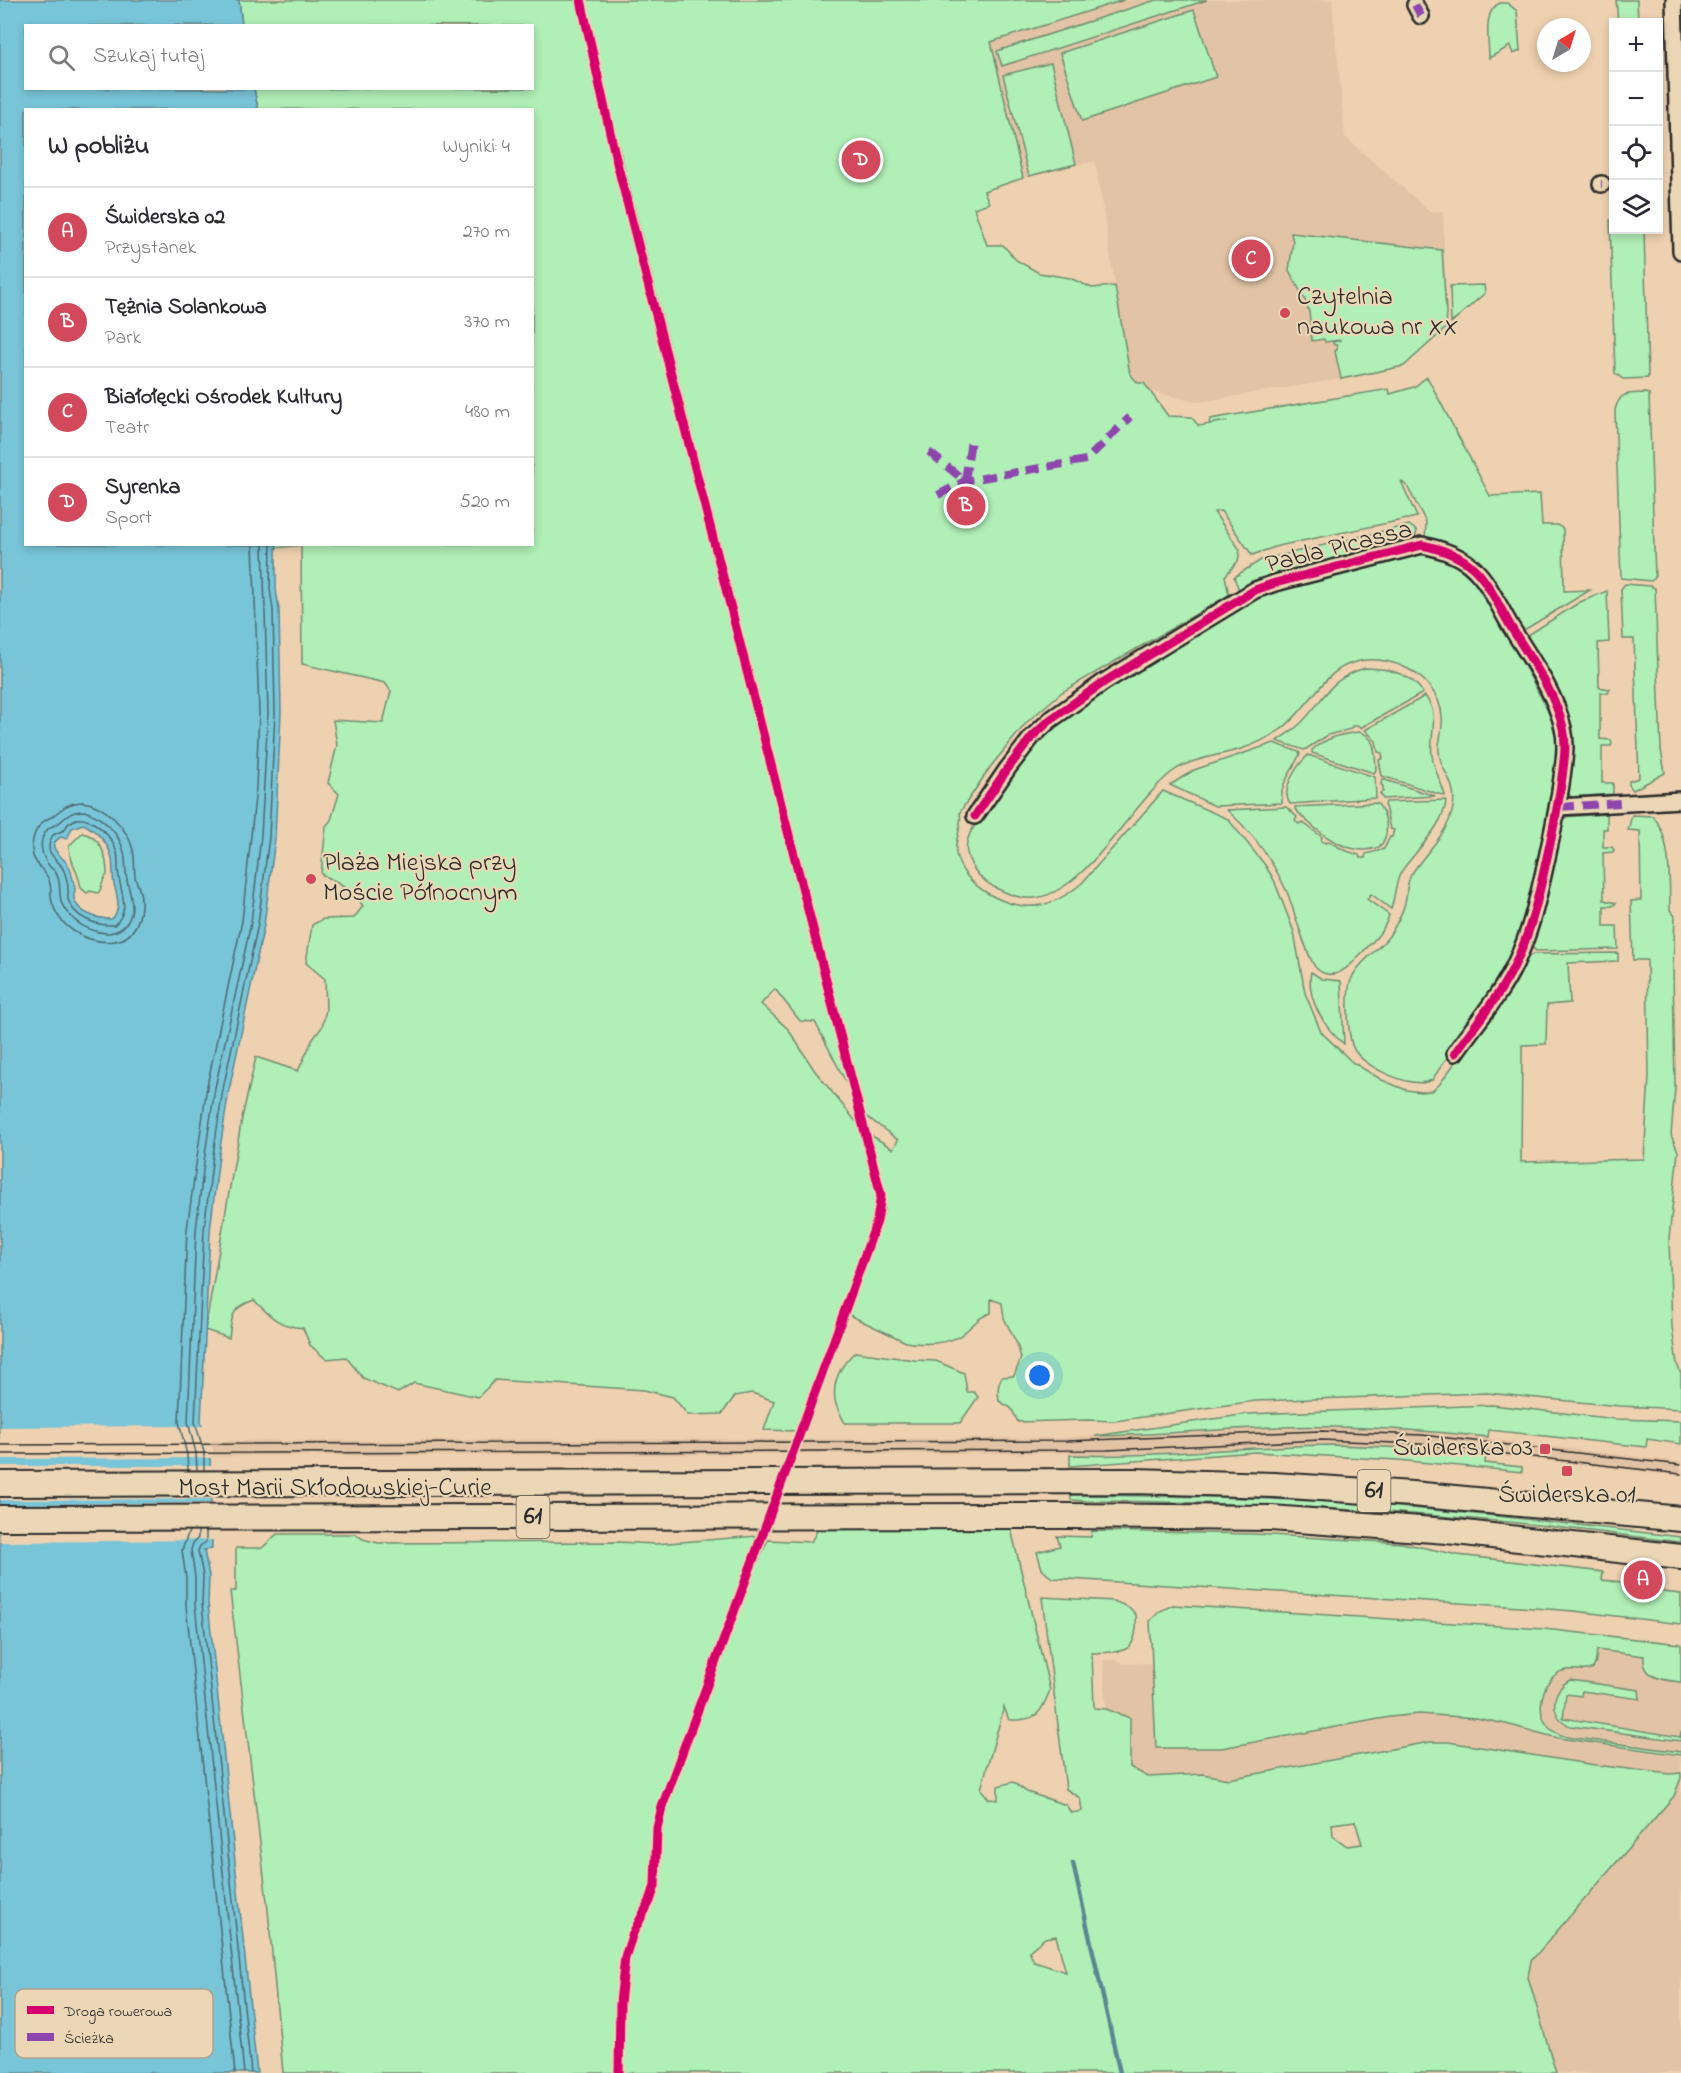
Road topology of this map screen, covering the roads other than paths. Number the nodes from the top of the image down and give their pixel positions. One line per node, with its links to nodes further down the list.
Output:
1 (1674, 0): 2 (street)
2 (1681, 251)
3 (1681, 800): 4 (street)
4 (1559, 807): 5 (street, Pabla Picassa); 6 (street, Pabla Picassa)
5 (975, 816)
6 (1455, 1053)
7 (0, 1484): 9 (main road, Most Marii Skłodowskiej-Curie / 61)
8 (0, 1518): 10 (main road, Most Marii Skłodowskiej-Curie / 61)
9 (1681, 1519)
10 (1681, 1557)

